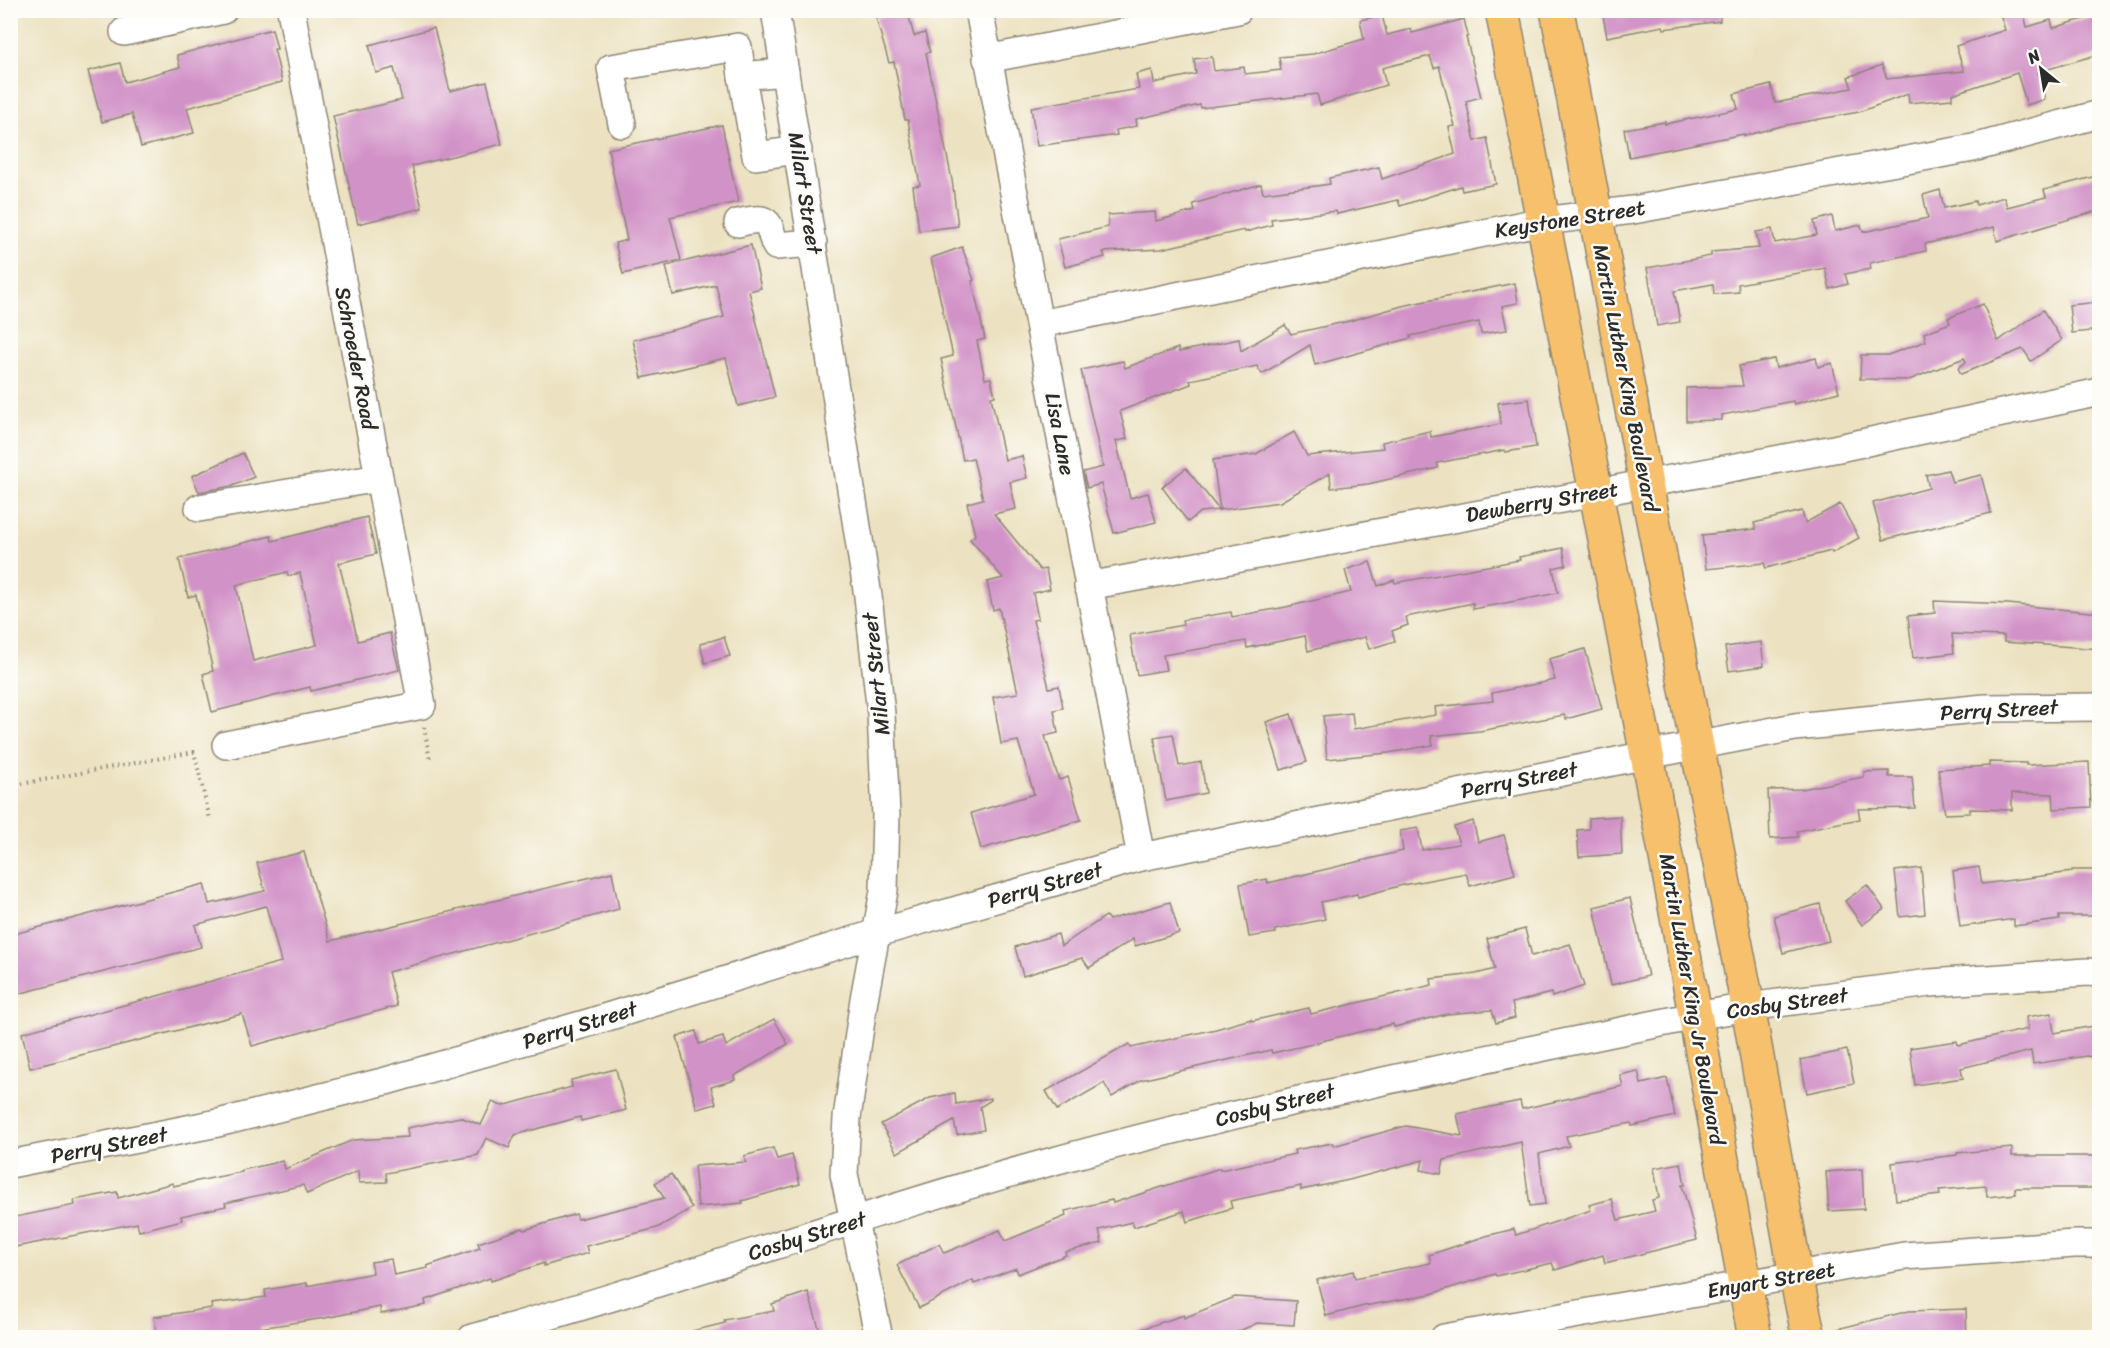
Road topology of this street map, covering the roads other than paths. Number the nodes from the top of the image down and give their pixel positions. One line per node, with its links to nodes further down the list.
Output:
1 (223, 10): 8 (street)
2 (291, 10): 21 (street, Schroeder Road)
3 (775, 10): 10 (street, Milart Street)
4 (979, 10): 9 (street, Lisa Lane)
5 (1238, 10): 9 (street)
6 (1502, 10): 16 (main road)
7 (1557, 10): 15 (main road, Martin Luther King Boulevard)
8 (123, 32)
9 (987, 59): 19 (street, Lisa Lane)
10 (785, 72): 11 (street); 14 (street, Milart Street)
11 (742, 76): 13 (street); 14 (street)
12 (2100, 114): 15 (street, Keystone Street)
13 (622, 124)
14 (798, 150): 18 (street, Milart Street)
15 (1595, 215): 16 (street, Keystone Street); 22 (main road, Martin Luther King Boulevard)
16 (1543, 221): 19 (street, Keystone Street); 23 (main road)
17 (738, 223): 18 (street)
18 (813, 243): 31 (street, Milart Street)
19 (1040, 324): 25 (street, Lisa Lane)
20 (2100, 392): 22 (street, Dewberry Street)
21 (378, 478): 24 (street); 27 (street, Schroeder Road)
22 (1646, 484): 23 (street, Dewberry Street); 28 (main road, Martin Luther King Boulevard)
23 (1595, 492): 25 (street, Dewberry Street); 29 (main road, Martin Luther King Jr Boulevard)
24 (199, 508)
25 (1088, 586): 30 (street, Lisa Lane)
26 (2100, 707): 28 (street, Perry Street)
27 (226, 744)
28 (1698, 745): 29 (street, Perry Street); 33 (main road)
29 (1647, 754): 30 (street, Perry Street); 34 (main road, Martin Luther King Jr Boulevard)
30 (1141, 857): 31 (street, Perry Street)
31 (874, 934): 35 (street, Perry Street); 36 (street, Milart Street)
32 (2100, 974): 33 (street, Cosby Street)
33 (1748, 1007): 34 (street, Cosby Street); 38 (main road)
34 (1695, 1016): 36 (street, Cosby Street); 39 (main road, Martin Luther King Jr Boulevard)
35 (10, 1164)
36 (854, 1221): 40 (street, Cosby Street); 41 (street, Milart Street)
37 (2100, 1244): 38 (street, Enyart Street)
38 (1796, 1276): 39 (street, Enyart Street); 44 (main road)
39 (1745, 1285): 42 (street, Enyart Street); 43 (main road, Martin Luther King Jr Boulevard)
40 (472, 1338)
41 (879, 1338)
42 (1444, 1338)
43 (1755, 1338)
44 (1809, 1338)

